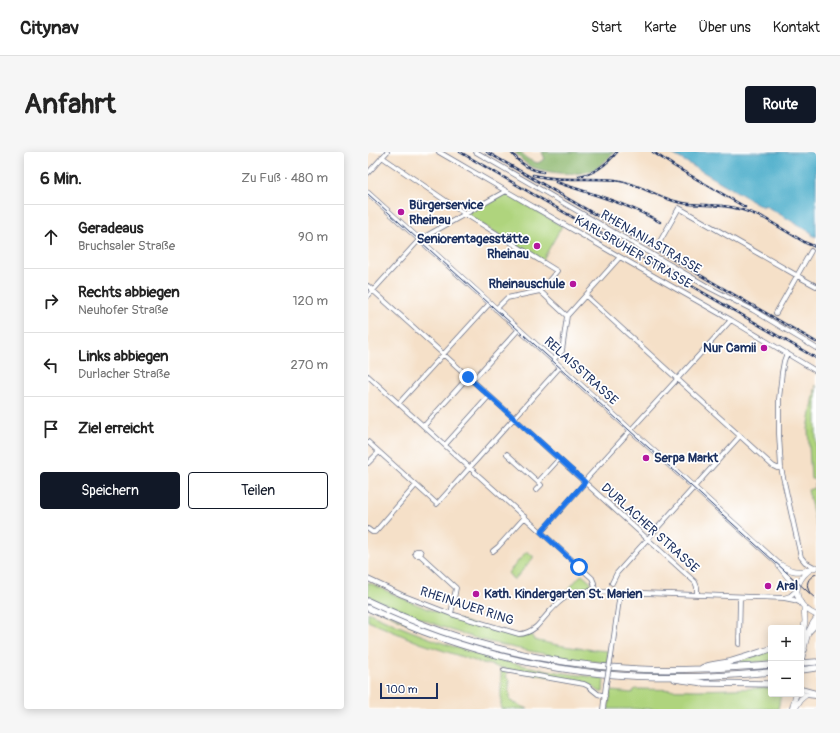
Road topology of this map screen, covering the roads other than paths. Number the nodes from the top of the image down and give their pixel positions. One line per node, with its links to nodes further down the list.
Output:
1 (387, 152): 4 (street)
2 (439, 152): 6 (street, KARLSRUHER STRASSE)
3 (476, 152): 26 (street, RHENANIASTRASSE)
4 (382, 157): 5 (street); 8 (street)
5 (368, 173)
6 (506, 191): 8 (street); 12 (street, KARLSRUHER STRASSE)
7 (368, 193): 9 (main road, RELAISSTRASSE)
8 (465, 214): 9 (street); 17 (street)
9 (419, 240): 16 (street); 20 (main road, RELAISSTRASSE)
10 (659, 244): 13 (street)
11 (810, 252): 13 (street)
12 (620, 257): 19 (street); 24 (street, KARLSRUHER STRASSE)
13 (797, 276): 15 (street); 22 (street)
14 (368, 286): 16 (street, DURLACHER STRASSE)
15 (816, 286)
16 (373, 291): 18 (street); 28 (street, DURLACHER STRASSE)
17 (540, 291): 21 (street); 23 (street)
18 (368, 296)
19 (586, 296): 23 (street); 34 (street)
20 (490, 303): 21 (main road, RELAISSTRASSE); 28 (street)
21 (496, 309): 25 (main road, RELAISSTRASSE)
22 (776, 313)
23 (568, 316): 29 (street)
24 (731, 320): 27 (street, KARLSRUHER STRASSE); 34 (street)
25 (519, 329): 29 (main road, RELAISSTRASSE); 35 (street)
26 (816, 348)
27 (787, 353): 31 (street, KARLSRUHER STRASSE); 49 (street)
28 (443, 354): 33 (street, DURLACHER STRASSE); 37 (street)
29 (553, 360): 30 (main road, RELAISSTRASSE)
30 (560, 367): 38 (street); 40 (main road, RELAISSTRASSE)
31 (816, 371)
32 (368, 376): 37 (street)
33 (468, 377): 35 (street, DURLACHER STRASSE); 39 (street)
34 (677, 379): 40 (street); 41 (street)
35 (472, 381): 36 (street, DURLACHER STRASSE)
36 (489, 396): 38 (street, DURLACHER STRASSE); 43 (street)
37 (399, 403): 39 (street)
38 (514, 418): 46 (street, DURLACHER STRASSE); 48 (street)
39 (424, 426): 43 (street)
40 (631, 431): 51 (street); 53 (main road, RELAISSTRASSE)
41 (740, 436): 49 (street); 53 (street)
42 (368, 442): 44 (street)
43 (445, 445): 48 (street)
44 (379, 452): 47 (street); 52 (street)
45 (507, 454): 50 (street)
46 (559, 459): 50 (street); 51 (street, DURLACHER STRASSE)
47 (368, 463)
48 (470, 468): 52 (street); 55 (street)
49 (782, 468): 62 (street)
50 (538, 482): 54 (street)
51 (585, 482): 57 (street); 58 (street, DURLACHER STRASSE)
52 (416, 485): 56 (street)
53 (693, 487): 58 (street); 61 (main road, RELAISSTRASSE)
54 (536, 490)
55 (525, 517): 57 (street); 59 (street)
56 (368, 529)
57 (541, 532): 67 (street)
58 (648, 539): 65 (street); 69 (street, DURLACHER STRASSE)
59 (493, 550)
60 (420, 555): 75 (street)
61 (778, 564): 63 (main road, RELAISSTRASSE); 66 (main road, RELAISSTRASSE)
62 (815, 567): 63 (main road)
63 (809, 570): 66 (main road)
64 (368, 579): 75 (street, RHEINAUER RING)
65 (612, 583)
66 (797, 589): 71 (street); 74 (main road)
67 (594, 592): 68 (street, RHEINAUER RING); 75 (street, RHEINAUER RING)
68 (620, 593): 69 (street, RHEINAUER RING); 96 (street, bridge)
69 (697, 595): 70 (street, RHEINAUER RING)
70 (740, 597): 71 (street, RHEINAUER RING); 81 (street)
71 (784, 598): 74 (street, RHEINAUER RING)
72 (368, 601): 88 (highway)
73 (368, 608): 91 (highway)
74 (803, 608): 76 (main road); 79 (main road)
75 (451, 614)
76 (816, 615)
77 (816, 619): 80 (main road)
78 (816, 624): 80 (highway)
79 (804, 625)
80 (804, 634)
81 (739, 644)
82 (768, 650): 88 (highway)
83 (804, 662): 84 (highway)
84 (816, 662)
85 (768, 665): 88 (highway)
86 (816, 668): 89 (highway)
87 (504, 670): 96 (street)
88 (698, 670)
89 (804, 670)
90 (768, 672): 91 (highway)
91 (669, 677): 92 (highway)
92 (768, 684)
93 (804, 689): 95 (street)
94 (804, 694): 95 (street)
95 (816, 694)
96 (605, 696): 100 (street)
97 (796, 697): 99 (main road)
98 (802, 697): 99 (main road)
99 (794, 708)
100 (603, 709)

